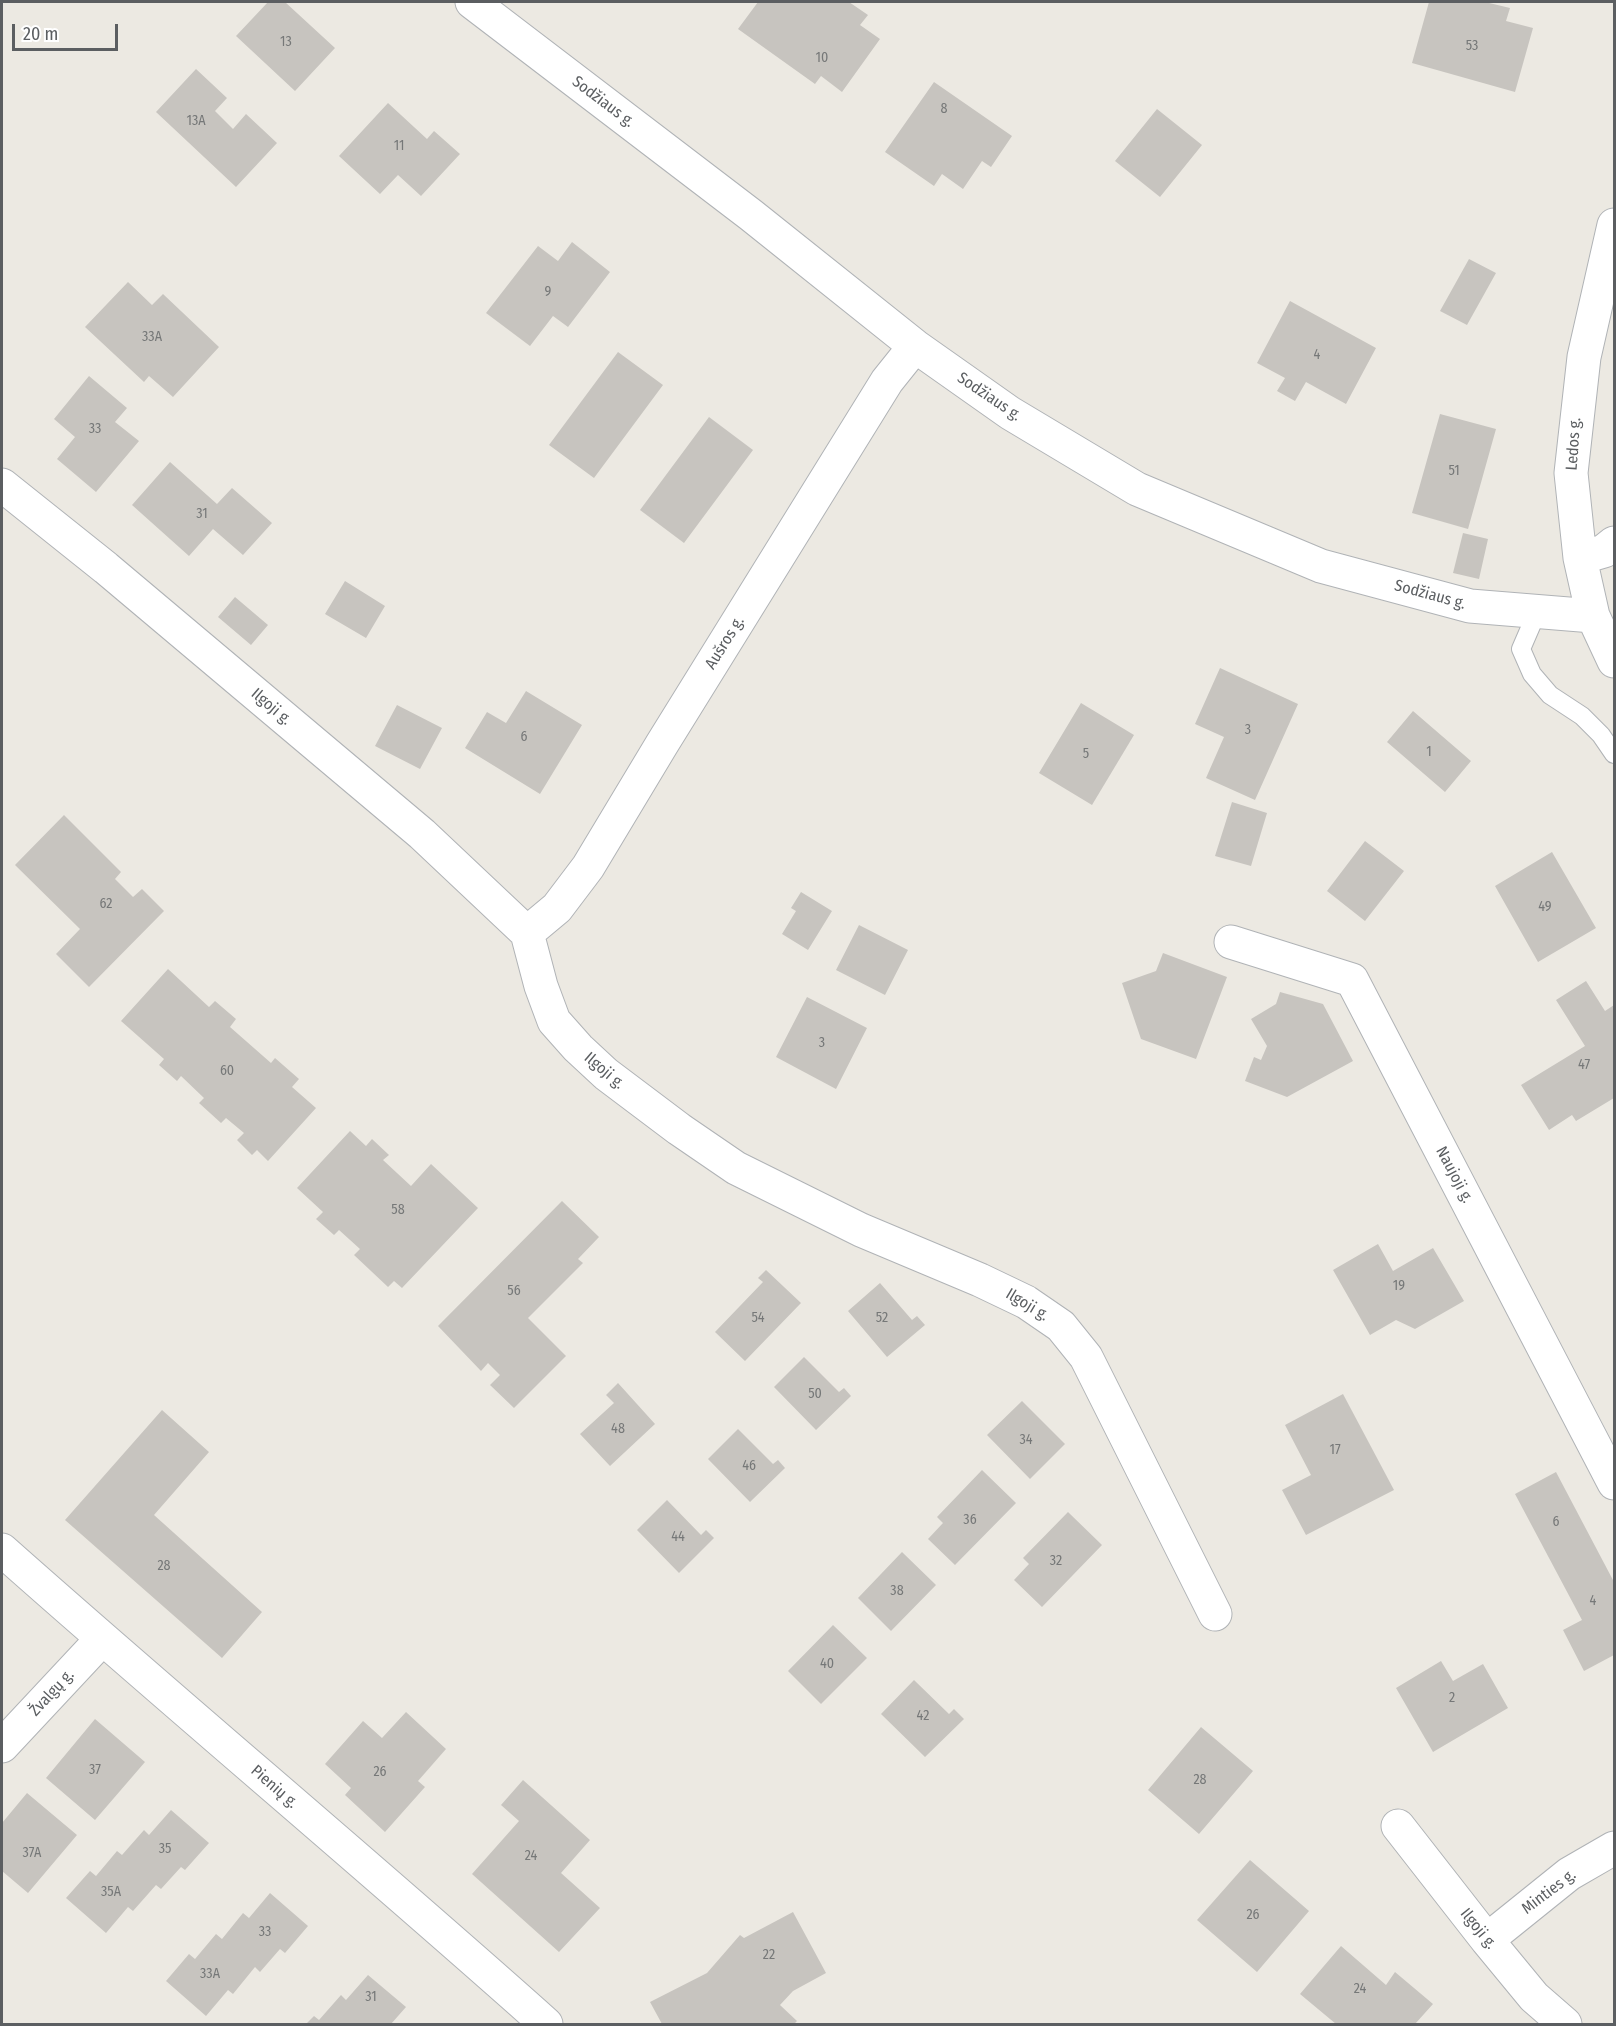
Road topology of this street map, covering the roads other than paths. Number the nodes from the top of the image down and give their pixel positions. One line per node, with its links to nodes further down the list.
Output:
1 (472, 2): 3 (street, Sodžiaus g.)
2 (1614, 225): 6 (street, Ledos g.)
3 (915, 346): 7 (street, Sodžiaus g.); 11 (street, Aušros g.)
4 (2, 485): 11 (street, Ilgoji g.)
5 (1614, 543): 6 (street)
6 (1580, 558): 8 (street, Ledos g.)
7 (1537, 612): 8 (street, Sodžiaus g.); 10 (lane)
8 (1593, 616): 9 (street, Ledos g.)
9 (1614, 661)
10 (1614, 754)
11 (527, 933): 15 (street, Ilgoji g.)
12 (1231, 942): 13 (street, Naujoji g.)
13 (1614, 1482)
14 (2, 1550): 16 (street, Pienių g.)
15 (1215, 1614)
16 (102, 1639): 17 (street, Žvalgų g.); 21 (street, Pienių g.)
17 (2, 1746)
18 (1398, 1826): 20 (street, Ilgoji g.)
19 (1614, 1848): 20 (street, Minties g.)
20 (1487, 1940): 22 (street, Ilgoji g.)
21 (546, 2025)
22 (1565, 2025)

